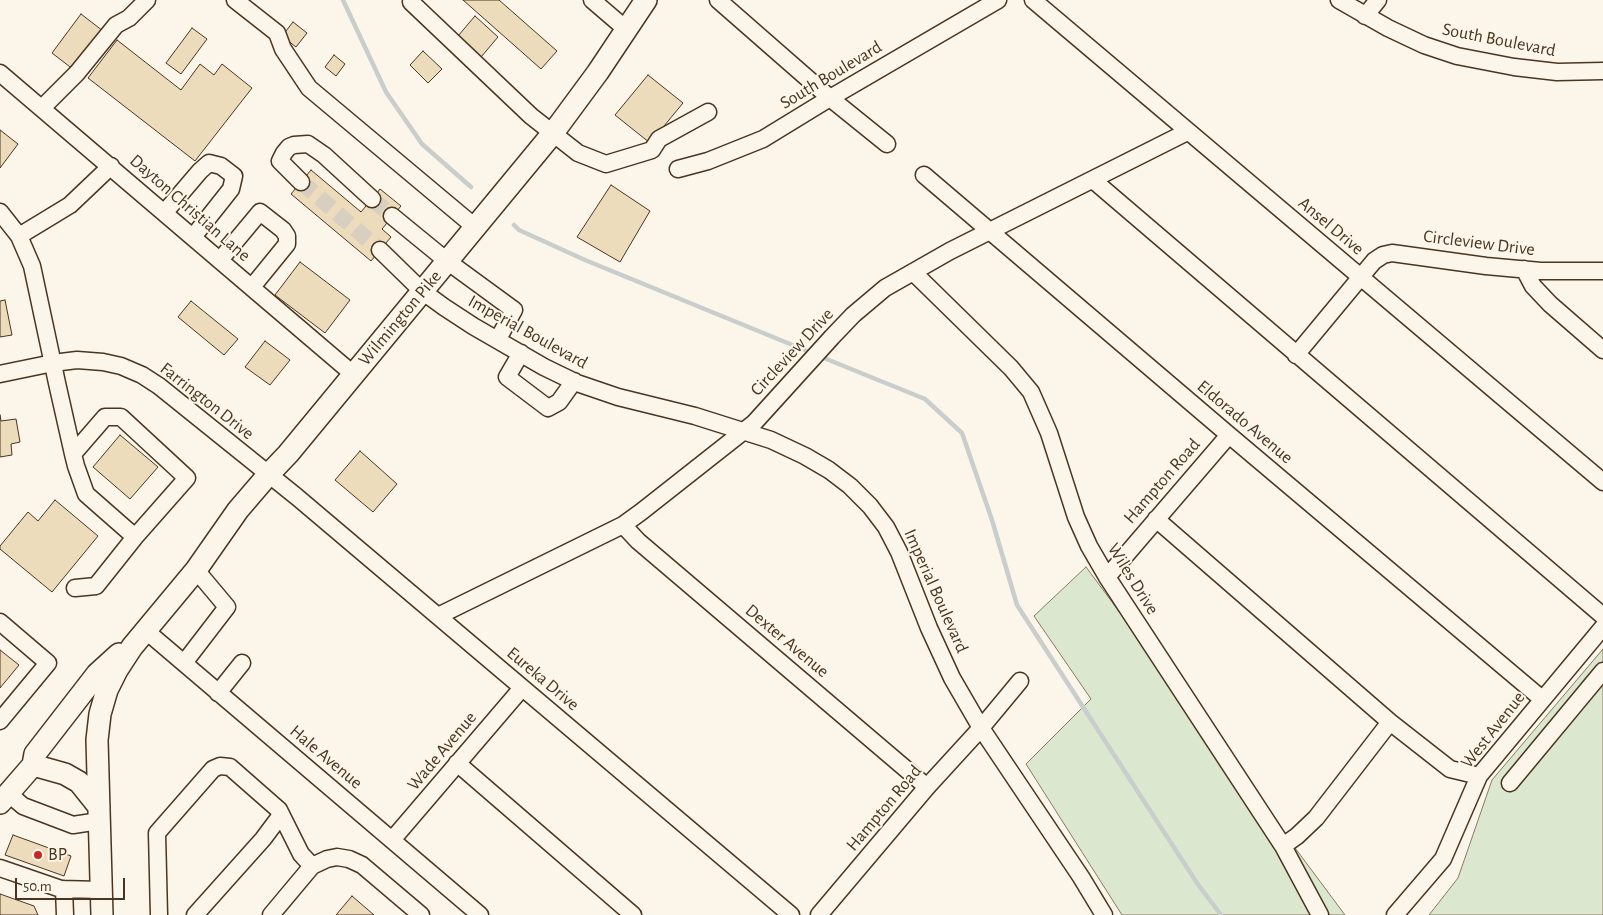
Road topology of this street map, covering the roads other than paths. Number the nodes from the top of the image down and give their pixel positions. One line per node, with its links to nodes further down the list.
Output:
1 (147, 0): 16 (street)
2 (236, 0): 30 (street)
3 (592, 0): 12 (street)
4 (646, 0): 12 (main road, Wilmington Pike)
5 (718, 0): 15 (street)
6 (998, 0): 15 (street, South Boulevard)
7 (1033, 0): 18 (street, Ansel Drive)
8 (1339, 0): 11 (street, South Boulevard)
9 (1378, 0): 11 (street)
10 (411, 2): 19 (street)
11 (1365, 16): 14 (street, South Boulevard)
12 (627, 30): 19 (main road, Wilmington Pike)
13 (0, 72): 16 (street, Dayton Christian Lane)
14 (1603, 72)
15 (830, 98): 20 (street); 22 (street, South Boulevard)
16 (42, 108): 21 (street, Dayton Christian Lane)
17 (708, 112): 19 (street)
18 (1187, 132): 24 (street, Circleview Drive); 40 (street, Ansel Drive)
19 (553, 133): 30 (main road, Wilmington Pike)
20 (887, 144)
21 (111, 166): 28 (street, Dayton Christian Lane); 32 (street)
22 (678, 169)
23 (924, 175): 31 (street, Eldorado Avenue)
24 (1093, 180): 31 (street, Circleview Drive); 46 (street)
25 (301, 182): 26 (street)
26 (372, 199)
27 (0, 212): 32 (street)
28 (165, 212): 33 (street, Dayton Christian Lane); 33 (street)
29 (392, 216): 36 (street)
30 (475, 227): 36 (main road, Wilmington Pike)
31 (990, 231): 39 (street, Circleview Drive); 52 (street, Eldorado Avenue)
32 (19, 236): 47 (street)
33 (193, 237): 35 (street, Dayton Christian Lane)
34 (380, 250): 42 (street, Imperial Boulevard)
35 (220, 260): 41 (street, Dayton Christian Lane); 41 (street)
36 (447, 261): 42 (main road, Wilmington Pike); 43 (street)
37 (1524, 269): 38 (street, Circleview Drive); 40 (street, Circleview Drive); 44 (street)
38 (1603, 271)
39 (913, 272): 51 (street, Circleview Drive); 60 (street, Wiles Drive)
40 (1361, 277): 46 (street); 55 (street, Ansel Drive)
41 (252, 287): 49 (street, Dayton Christian Lane)
42 (422, 291): 43 (street, Imperial Boulevard); 49 (main road, Wilmington Pike)
43 (498, 339): 45 (street, Imperial Boulevard)
44 (1603, 350)
45 (521, 353): 50 (street, Imperial Boulevard); 50 (street)
46 (1296, 355): 63 (street)
47 (53, 363): 48 (street, Farrington Drive); 53 (street); 54 (street, Farrington Drive)
48 (0, 374)
49 (353, 374): 54 (main road, Wilmington Pike)
50 (574, 381): 51 (street, Imperial Boulevard)
51 (743, 431): 57 (street, Circleview Drive); 76 (street, Imperial Boulevard)
52 (1229, 435): 56 (street, Hampton Road); 73 (street, Eldorado Avenue)
53 (73, 454): 58 (street); 58 (street)
54 (268, 475): 59 (main road, Wilmington Pike); 62 (street, Eureka Drive)
55 (1603, 482)
56 (1156, 519): 60 (street, Hampton Road); 75 (street)
57 (623, 525): 62 (street, Circleview Drive); 81 (street, Dexter Avenue)
58 (135, 537): 61 (street)
59 (196, 570): 66 (main road, Wilmington Pike); 67 (street)
60 (1107, 576): 86 (street, Wiles Drive)
61 (75, 588)
62 (438, 616): 71 (street, Eureka Drive)
63 (1603, 616)
64 (0, 622): 74 (street)
65 (1603, 627): 73 (street, West Avenue)
66 (145, 630): 67 (street, Hale Avenue); 78 (main road); 83 (main road)
67 (184, 663): 72 (street, Hale Avenue)
68 (242, 663): 72 (street)
69 (1603, 672): 80 (street)
70 (1020, 681): 76 (street, Hampton Road)
71 (522, 688): 77 (street, Wade Avenue); 100 (street, Eureka Drive)
72 (218, 693): 85 (street, Hale Avenue)
73 (1542, 699): 79 (street, West Avenue)
74 (0, 721)
75 (1390, 722): 79 (street); 86 (street)
76 (981, 728): 81 (street, Hampton Road); 91 (street, Imperial Boulevard)
77 (457, 763): 85 (street, Wade Avenue); 99 (street)
78 (33, 765): 82 (main road); 83 (main road)
79 (1479, 776): 103 (street, West Avenue)
80 (1510, 783)
81 (927, 786): 101 (street, Hampton Road)
82 (4, 798): 83 (street)
83 (99, 814): 90 (main road)
84 (281, 815): 87 (street); 94 (street); 95 (street)
85 (392, 840): 98 (street, Hale Avenue)
86 (1283, 846): 102 (street, Wiles Drive)
87 (312, 866): 96 (street); 97 (street)
88 (0, 868): 89 (street)
89 (64, 889): 90 (street); 92 (street)
90 (101, 890): 93 (main road)
91 (1100, 913)
92 (65, 915)
93 (102, 915)
94 (159, 915)
95 (195, 915)
96 (271, 915)
97 (421, 915)
98 (480, 915)
99 (633, 915)
100 (791, 915)
101 (819, 915)
102 (1320, 915)
103 (1395, 915)

